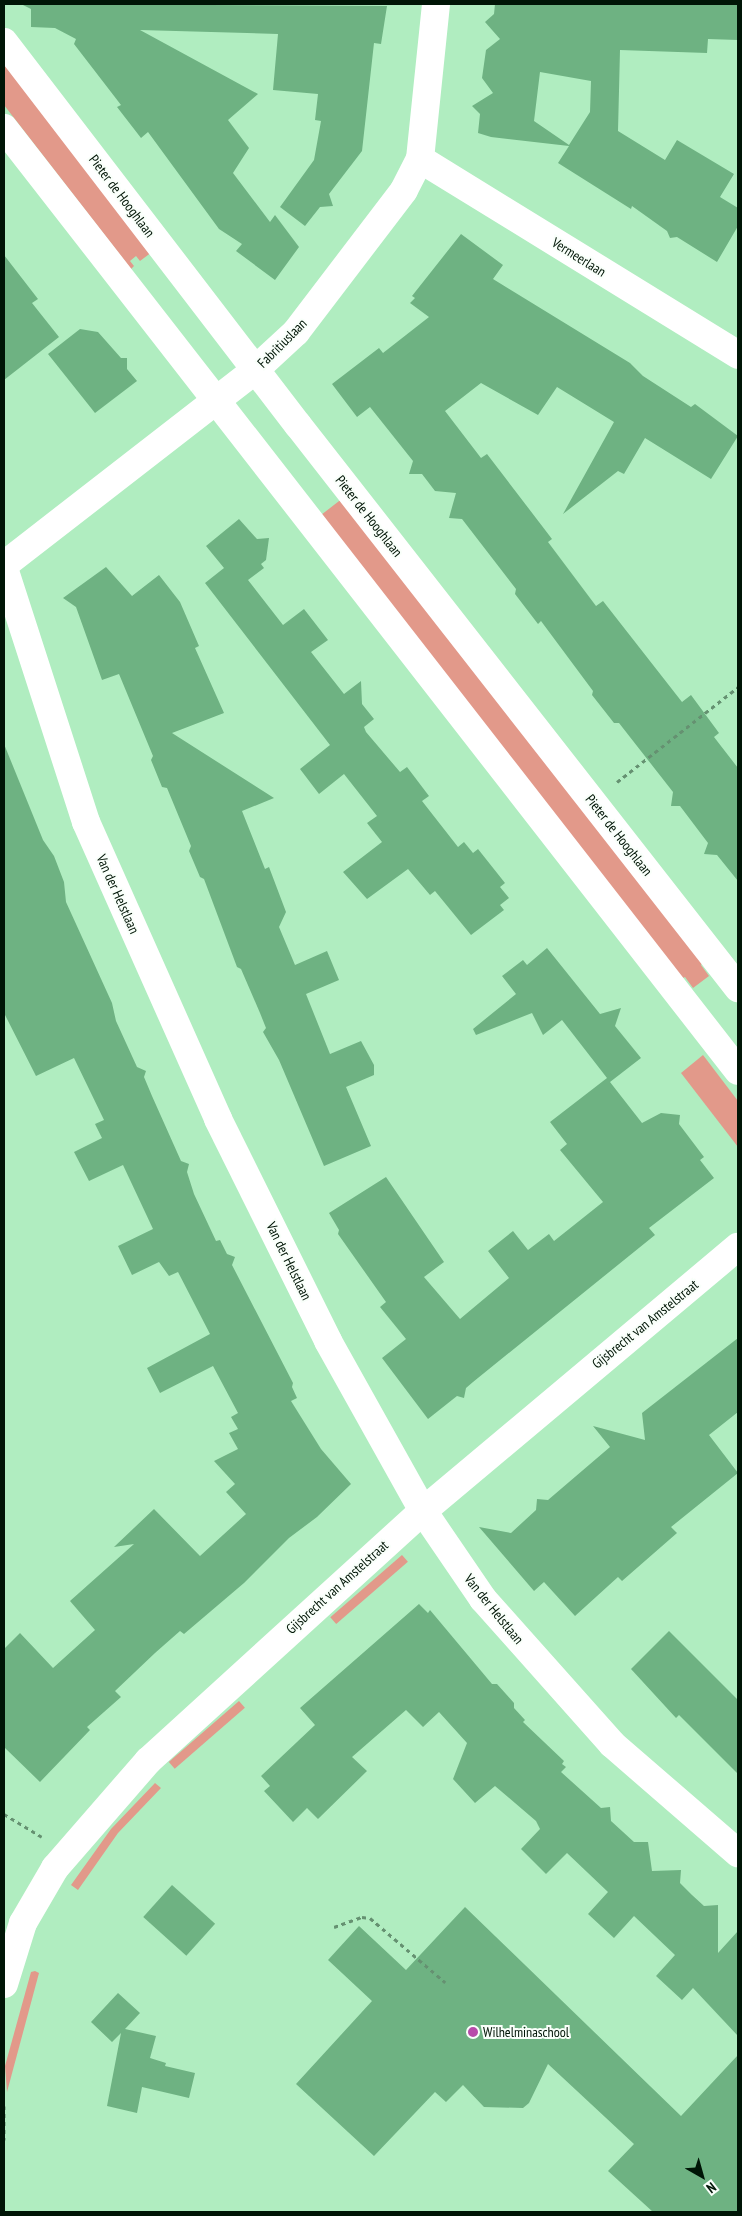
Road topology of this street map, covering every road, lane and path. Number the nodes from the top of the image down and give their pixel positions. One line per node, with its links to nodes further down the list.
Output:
1 (436, 4): 4 (street, Fabritiuslaan)
2 (4, 42): 6 (street, Pieter de Hooghlaan)
3 (4, 128): 7 (street)
4 (420, 159): 5 (street, Vermeerlaan); 6 (street, Fabritiuslaan)
5 (738, 355)
6 (255, 370): 7 (street, Fabritiuslaan); 10 (street, Pieter de Hooghlaan)
7 (214, 400): 8 (street, Fabritiuslaan); 12 (street)
8 (4, 566): 14 (street, Van der Helstlaan)
9 (738, 687): 10 (path)
10 (592, 801): 11 (street, Pieter de Hooghlaan)
11 (738, 988)
12 (738, 1071)
13 (738, 1247): 14 (street, Gijsbrecht van Amstelstraat)
14 (423, 1511): 17 (street, Van der Helstlaan); 18 (street, Gijsbrecht van Amstelstraat)
15 (4, 1814): 16 (path)
16 (44, 1838)
17 (738, 1852)
18 (13, 1918): 21 (street, Gijsbrecht van Amstelstraat)
19 (334, 1927): 20 (path)
20 (445, 1982)
21 (4, 1984)
22 (4, 2106): 23 (path)
23 (4, 2140)

